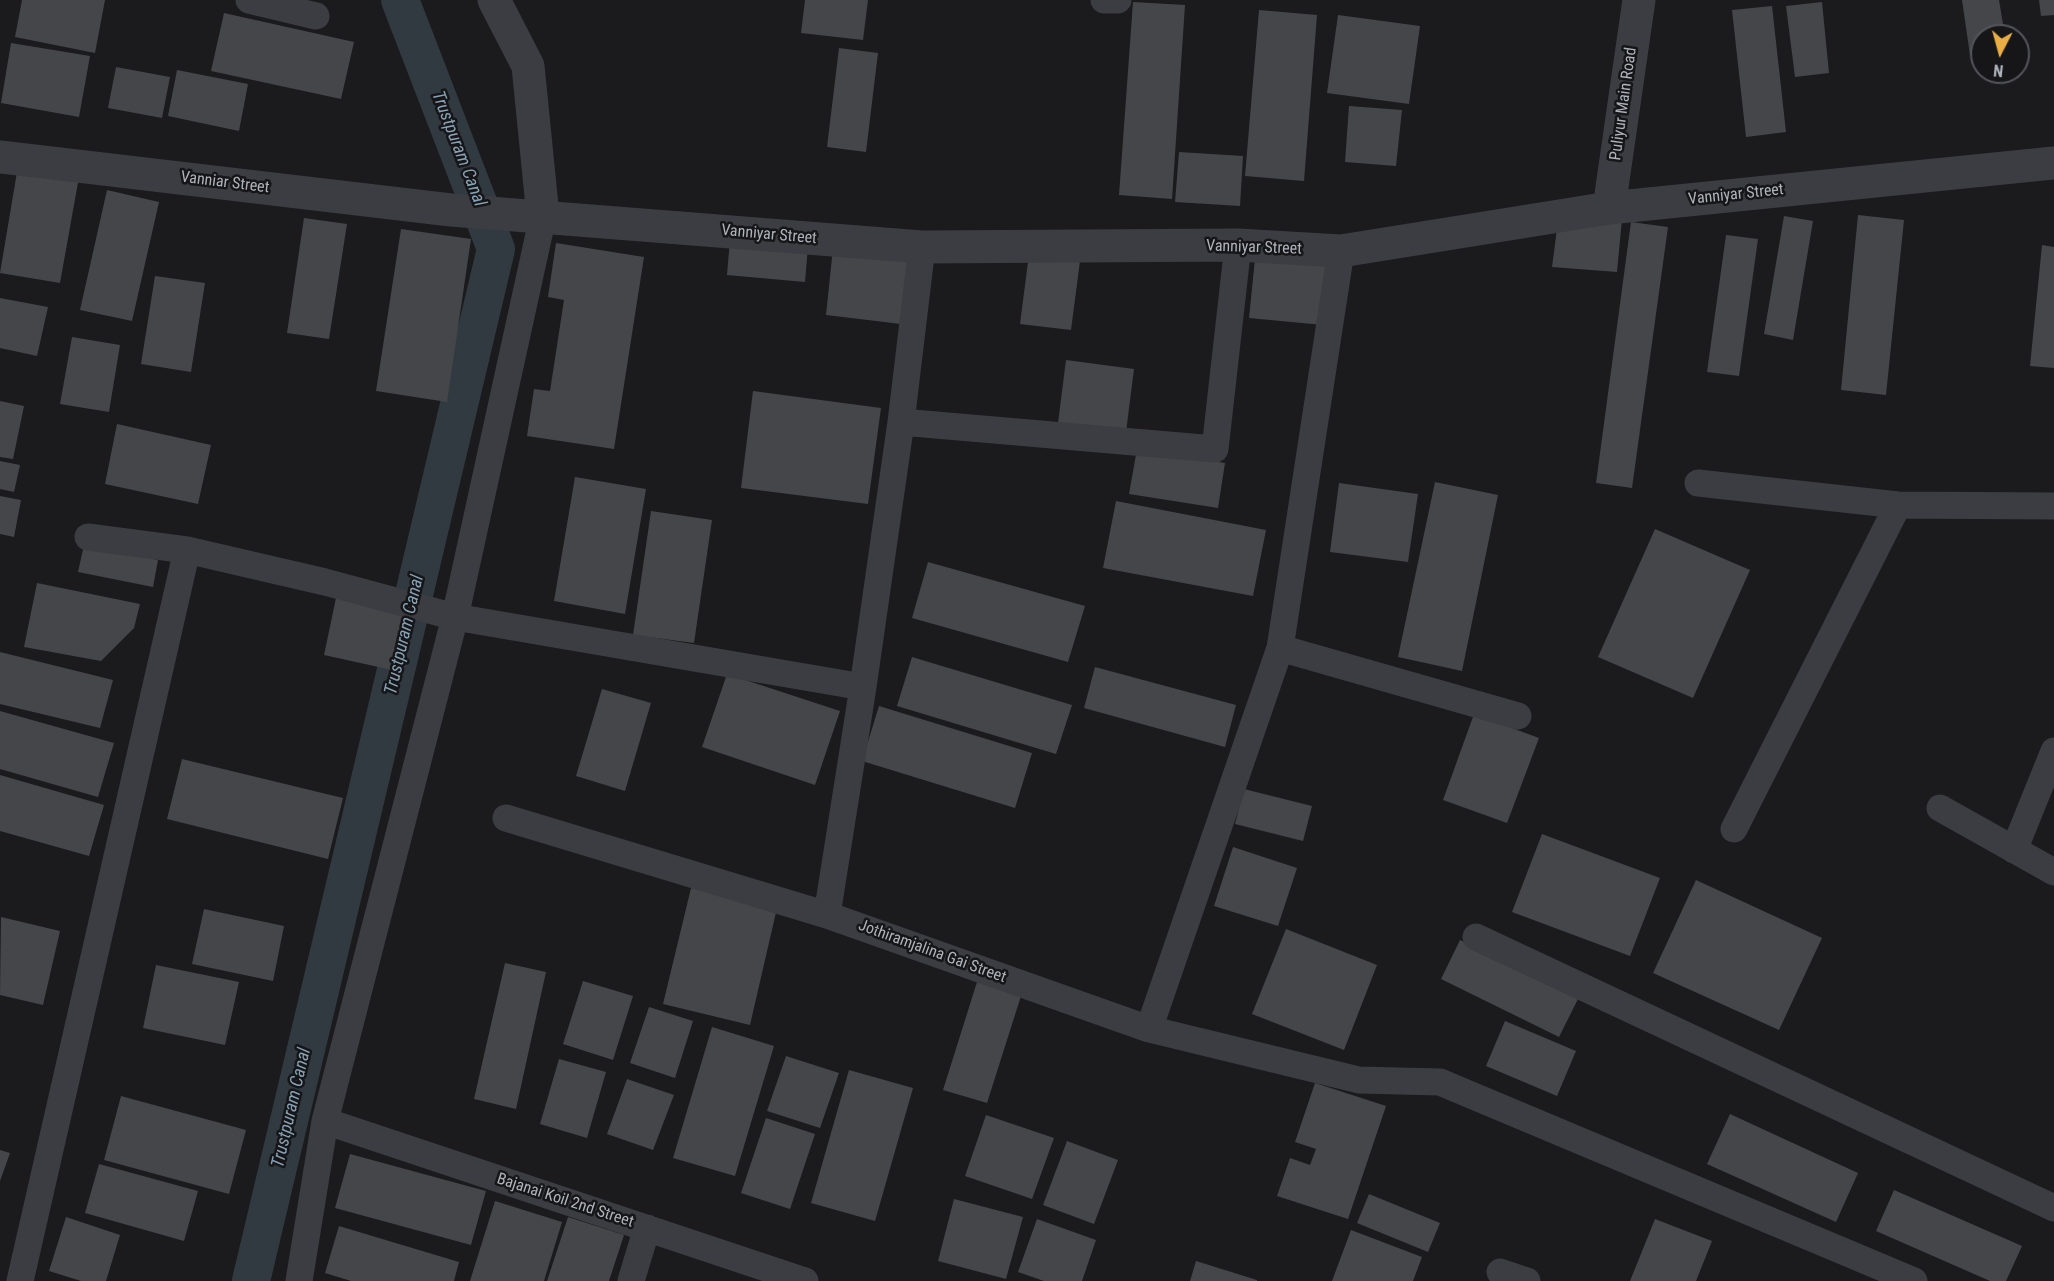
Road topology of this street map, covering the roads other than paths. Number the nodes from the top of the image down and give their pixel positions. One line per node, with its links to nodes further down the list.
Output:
1 (249, 0): 6 (street)
2 (494, 0): 11 (street)
3 (1104, 0): 4 (street)
4 (1118, 0)
5 (1643, 0): 9 (street, Puliyur Main Road)
6 (315, 16)
7 (0, 157): 10 (street, Vanniar Street)
8 (2054, 163): 9 (street, Vanniyar Street)
9 (1609, 208): 14 (street, Vanniyar Street)
10 (451, 210): 11 (street, Vanniyar Street)
11 (543, 216): 13 (street, Vanniyar Street); 21 (street)
12 (1238, 245): 13 (street, Vanniyar Street); 14 (street, Vanniyar Street); 15 (street)
13 (922, 247): 15 (street)
14 (1341, 251): 22 (street)
15 (901, 422): 23 (street)
16 (1698, 483): 17 (street)
17 (1898, 506): 18 (street); 28 (street)
18 (2054, 506)
19 (88, 537): 20 (street)
20 (187, 550): 21 (street); 38 (street)
21 (454, 616): 23 (street); 34 (street)
22 (1280, 648): 24 (street); 33 (street)
23 (863, 687): 31 (street)
24 (1518, 716)
25 (2054, 751): 29 (street)
26 (1940, 808): 29 (street)
27 (506, 818): 31 (street, Jothiramjalina Gai Street)
28 (1734, 829)
29 (2014, 850): 30 (street)
30 (2054, 872)
31 (827, 915): 33 (street, Jothiramjalina Gai Street)
32 (1476, 937): 35 (street)
33 (1149, 1029): 43 (street, Jothiramjalina Gai Street)
34 (325, 1121): 36 (street, Bajanai Koil 2nd Street); 39 (street)
35 (2054, 1208)
36 (647, 1228): 40 (street); 41 (street, Bajanai Koil 2nd Street)
37 (1500, 1272): 42 (street)
38 (20, 1281)
39 (298, 1281)
40 (631, 1281)
41 (805, 1281)
42 (1527, 1281)
43 (1914, 1281)

